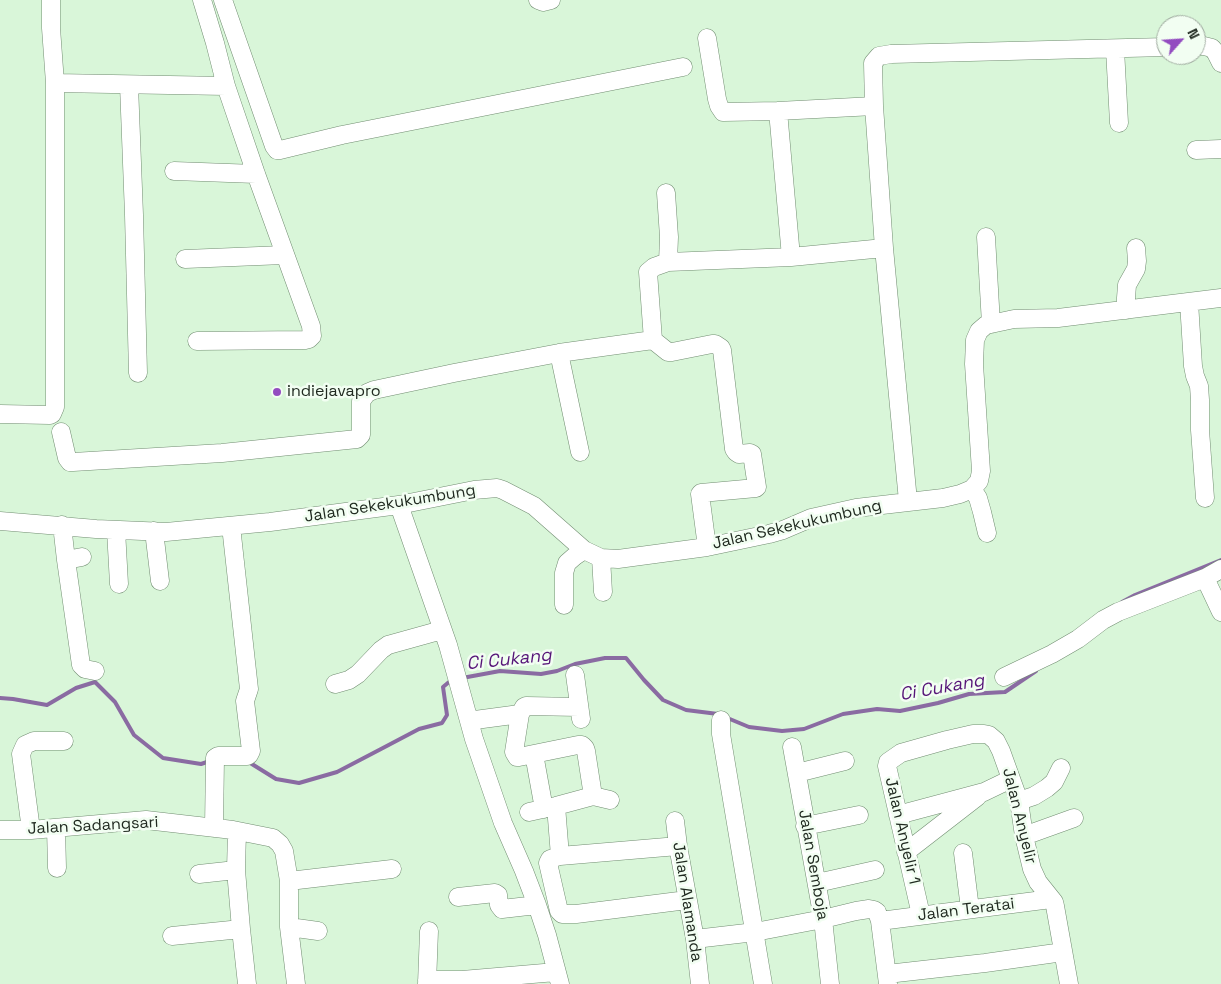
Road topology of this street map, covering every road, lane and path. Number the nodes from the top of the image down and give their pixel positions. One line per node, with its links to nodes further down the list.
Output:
1 (51, 0): 12 (street)
2 (202, 0): 14 (street)
3 (223, 0): 11 (street)
4 (538, 0): 5 (street)
5 (551, 0)
6 (707, 38): 16 (street)
7 (1206, 46): 10 (street)
8 (1156, 47): 9 (street)
9 (1115, 49): 15 (street); 17 (street)
10 (1221, 63)
11 (683, 67)
12 (55, 83): 13 (street); 38 (street)
13 (129, 85): 14 (street); 37 (street)
14 (226, 86): 21 (street)
15 (874, 106): 16 (street); 24 (street)
16 (778, 111): 27 (street)
17 (1119, 123)
18 (1221, 149): 19 (street)
19 (1196, 150)
20 (174, 171): 21 (street)
21 (256, 174): 26 (street)
22 (666, 193): 29 (street)
23 (986, 237): 33 (street)
24 (884, 248): 27 (street); 43 (street)
25 (1136, 248): 32 (street)
26 (284, 255): 28 (street); 35 (street)
27 (791, 257): 29 (street)
28 (185, 259)
29 (668, 262): 34 (street)
30 (1221, 298): 31 (street)
31 (1189, 302): 32 (street); 42 (street)
32 (1126, 310): 33 (street)
33 (991, 324): 41 (street)
34 (653, 340): 36 (street); 51 (street)
35 (197, 341)
36 (559, 353): 39 (street); 40 (street)
37 (138, 373)
38 (0, 414)
39 (61, 432)
40 (580, 452)
41 (972, 488): 43 (street, Jalan Sekekukumbung); 50 (street)
42 (1205, 498)
43 (908, 501): 51 (street, Jalan Sekekukumbung)
44 (399, 505): 47 (street, Jalan Sekekukumbung); 52 (street, Jalan Sekekukumbung); 61 (street)
45 (0, 521): 46 (street, Jalan Sekekukumbung)
46 (62, 525): 48 (street, Jalan Sekekukumbung); 62 (street)
47 (231, 526): 49 (street, Jalan Sekekukumbung); 86 (street)
48 (116, 530): 49 (street, Jalan Sekekukumbung); 57 (street)
49 (154, 532): 56 (street)
50 (987, 533)
51 (707, 547): 53 (street, Jalan Sekekukumbung)
52 (584, 550): 53 (street, Jalan Sekekukumbung); 59 (street)
53 (601, 558): 58 (street)
54 (1221, 569): 55 (street)
55 (1205, 578): 60 (street); 64 (street)
56 (160, 581)
57 (119, 584)
58 (603, 592)
59 (564, 605)
60 (1221, 612)
61 (442, 630): 65 (street); 105 (street)
62 (95, 671)
63 (575, 675): 66 (street)
64 (1004, 677)
65 (335, 684)
66 (520, 714): 67 (street); 71 (street)
67 (475, 720)
68 (721, 720): 114 (street)
69 (64, 740): 88 (street)
70 (792, 747): 75 (street, Jalan Semboja)
71 (534, 754): 79 (street); 79 (street)
72 (901, 754): 76 (street, Jalan Anyelir); 81 (street, Jalan Anyelir 1)
73 (845, 761): 75 (street)
74 (1061, 768): 78 (street)
75 (797, 773): 84 (street, Jalan Semboja)
76 (1011, 779): 77 (street); 78 (street, Jalan Anyelir)
77 (984, 792): 81 (street); 92 (street)
78 (1019, 801): 90 (street, Jalan Anyelir)
79 (543, 809): 94 (street)
80 (859, 815): 84 (street)
81 (898, 815): 92 (street, Jalan Anyelir 1)
82 (1074, 818): 90 (street)
83 (675, 821): 91 (street, Jalan Alamanda)
84 (805, 826): 101 (street, Jalan Semboja)
85 (56, 828): 86 (street, Jalan Sadangsari); 88 (street, Jalan Sadangsari); 95 (street)
86 (214, 828): 89 (street, Jalan Sadangsari)
87 (0, 830): 88 (street, Jalan Sadangsari)
88 (31, 830)
89 (237, 831): 97 (street); 100 (street, Jalan Sadangsari)
90 (1024, 836): 103 (street, Jalan Anyelir)
91 (678, 846): 94 (street); 104 (street, Jalan Alamanda)
92 (906, 852): 107 (street, Jalan Anyelir 1)
93 (963, 853): 106 (street)
94 (554, 859): 104 (street)
95 (57, 868)
96 (392, 869): 100 (street)
97 (236, 870): 99 (street); 111 (street)
98 (875, 870): 101 (street)
99 (199, 874)
100 (289, 881): 110 (street, Jalan Sadangsari)
101 (817, 883): 108 (street, Jalan Semboja)
102 (458, 897): 105 (street)
103 (1051, 899): 106 (street, Jalan Teratai); 117 (street, Jalan Anyelir)
104 (687, 900): 116 (street, Jalan Alamanda)
105 (537, 905): 118 (street)
106 (970, 909): 107 (street, Jalan Teratai)
107 (921, 915): 109 (street, Jalan Teratai)
108 (823, 919): 109 (street); 114 (street); 125 (street, Jalan Semboja)
109 (880, 921): 119 (street)
110 (289, 927): 112 (street); 122 (street, Jalan Sadangsari)
111 (240, 929): 115 (street); 121 (street)
112 (318, 931)
113 (428, 931): 120 (street)
114 (755, 932): 116 (street); 124 (street)
115 (172, 936)
116 (695, 939): 123 (street, Jalan Alamanda)
117 (1063, 952): 119 (street); 126 (street, Jalan Anyelir)
118 (558, 978): 120 (street)
119 (887, 979)
120 (427, 982)
121 (247, 984)
122 (296, 984)
123 (700, 984)
124 (763, 984)
125 (830, 984)
126 (1069, 984)

